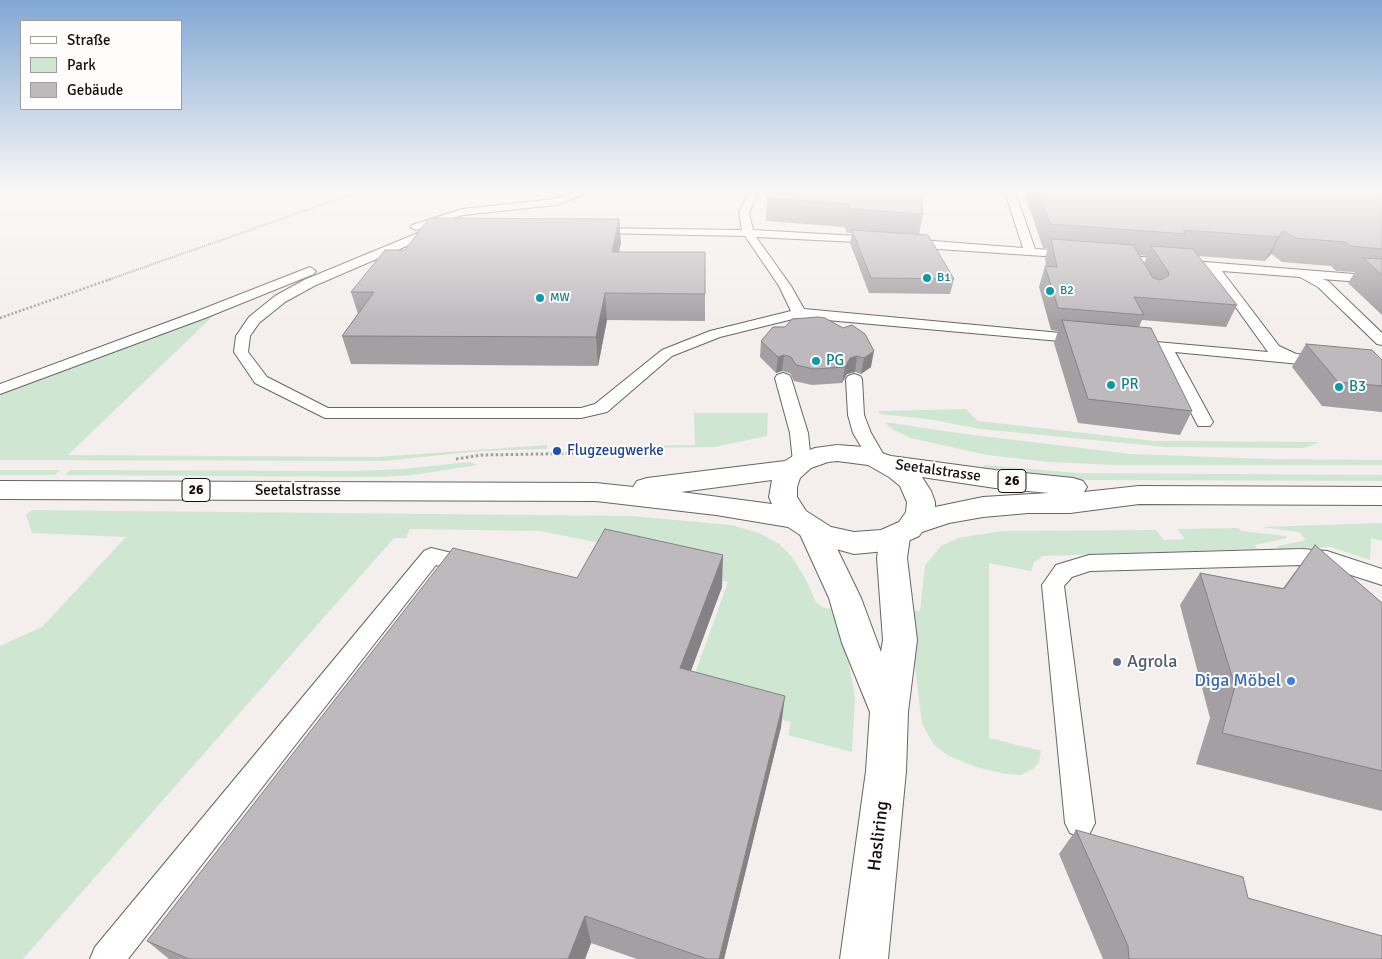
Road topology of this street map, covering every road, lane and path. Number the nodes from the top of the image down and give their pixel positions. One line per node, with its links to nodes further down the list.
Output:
1 (748, 233): 15 (lane)
2 (239, 234): 16 (path)
3 (398, 234): 27 (lane)
4 (425, 234): 15 (lane)
5 (783, 234): 7 (lane)
6 (1024, 234): 7 (lane)
7 (1030, 252): 8 (lane)
8 (1084, 257)
9 (1102, 258): 10 (lane)
10 (1130, 260): 11 (lane); 13 (lane)
11 (1212, 266): 12 (lane); 23 (lane)
12 (1298, 273): 14 (lane); 20 (lane)
13 (1138, 274)
14 (1374, 279)
15 (799, 313): 17 (lane); 18 (lane); 19 (lane)
16 (0, 318)
17 (835, 330)
18 (783, 332)
19 (1096, 340)
20 (1382, 341)
21 (1115, 342): 22 (lane)
22 (1165, 347): 23 (lane); 28 (lane)
23 (1294, 359): 24 (lane)
24 (1333, 362)
25 (783, 378): 30 (lane)
26 (854, 379): 29 (lane)
27 (0, 389)
28 (1204, 422)
29 (882, 461): 30 (main road); 33 (main road, Seetalstrasse / 26); 36 (main road)
30 (797, 465): 32 (main road, Seetalstrasse / 26); 35 (main road)
31 (0, 490): 32 (main road, Seetalstrasse / 26)
32 (596, 492): 35 (main road, Seetalstrasse / 26)
33 (1139, 496): 34 (main road, Seetalstrasse / 26); 36 (main road, Seetalstrasse / 26)
34 (1382, 496)
35 (804, 524): 36 (main road); 39 (main road, Hasliring)
36 (904, 530): 39 (main road, Hasliring)
37 (488, 569): 41 (lane)
38 (1382, 577): 40 (lane)
39 (889, 712): 42 (main road, Hasliring)
40 (1080, 823)
41 (107, 959)
42 (864, 959)

